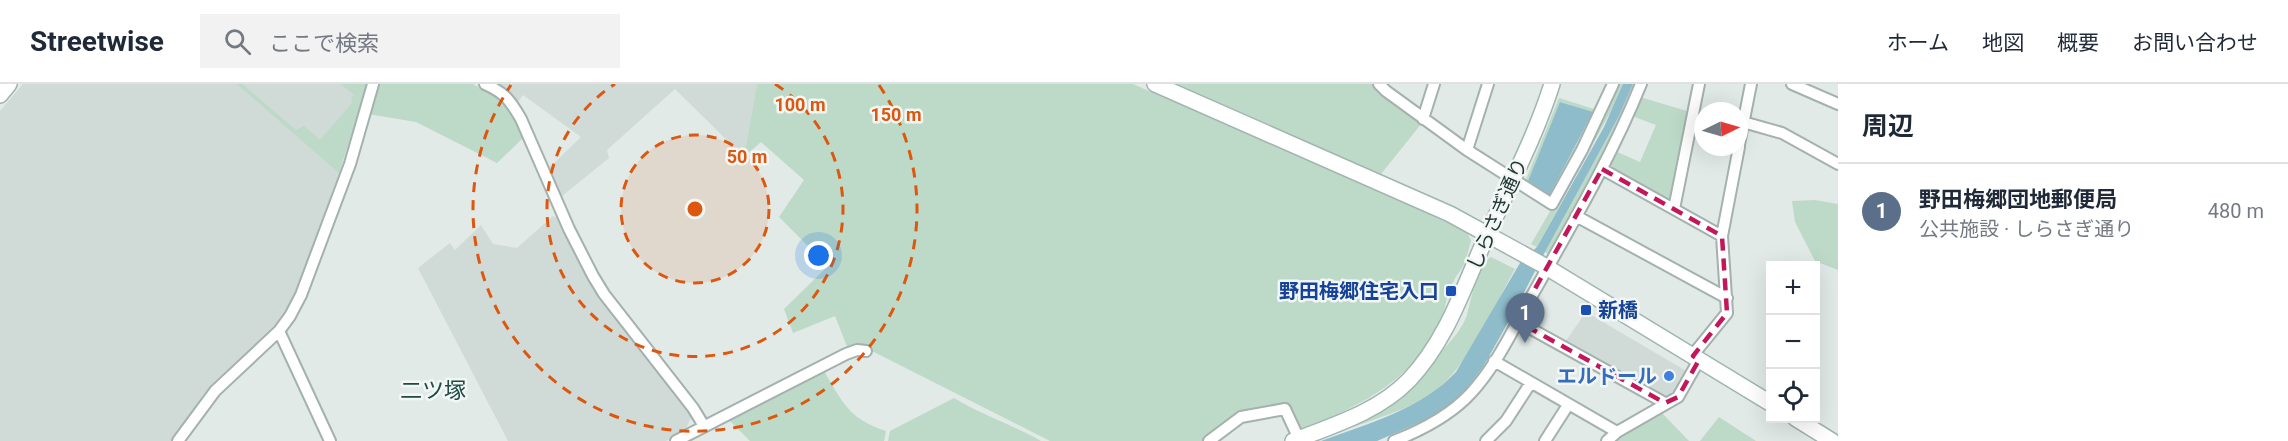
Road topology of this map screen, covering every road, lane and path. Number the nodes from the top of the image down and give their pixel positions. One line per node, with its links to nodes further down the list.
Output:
1 (9, 84): 14 (street)
2 (372, 84): 31 (street)
3 (485, 84): 40 (street)
4 (1155, 84): 26 (street)
5 (1379, 84): 17 (street)
6 (1434, 84): 17 (street)
7 (1488, 84): 19 (street)
8 (1552, 84): 23 (street, しらさぎ通り)
9 (1612, 84): 23 (street)
10 (1641, 84): 22 (street)
11 (1699, 84): 24 (street)
12 (1751, 84): 15 (street)
13 (1796, 85): 16 (street)
14 (0, 95)
15 (1747, 102)
16 (1838, 104)
17 (1423, 119): 19 (street)
18 (1748, 123): 21 (street)
19 (1467, 150): 23 (street)
20 (1737, 156): 27 (street)
21 (1838, 164)
22 (1602, 169): 24 (street); 25 (street)
23 (1513, 179): 26 (street, しらさぎ通り)
24 (1674, 209): 27 (street)
25 (1576, 216): 28 (street); 29 (street)
26 (1488, 233): 28 (street); 43 (street, しらさぎ通り)
27 (1722, 236): 29 (street)
28 (1545, 267): 30 (street); 33 (street)
29 (1727, 298): 33 (street)
30 (1517, 321): 34 (street); 37 (street)
31 (279, 331): 44 (street); 45 (street)
32 (866, 351): 40 (street)
33 (1695, 358): 36 (street); 37 (street)
34 (1494, 361): 35 (street); 42 (street)
35 (1530, 384): 38 (street); 49 (street)
36 (1766, 401)
37 (1665, 403): 41 (street)
38 (1568, 405): 41 (street); 50 (street)
39 (1803, 423): 52 (street)
40 (704, 426): 46 (street)
41 (1617, 432): 51 (street)
42 (1406, 439): 48 (street)
43 (1296, 440): 47 (street)
44 (178, 441)
45 (330, 441)
46 (676, 441)
47 (1209, 441)
48 (1394, 441)
49 (1486, 441)
50 (1545, 441)
51 (1607, 441)
52 (1832, 441)

